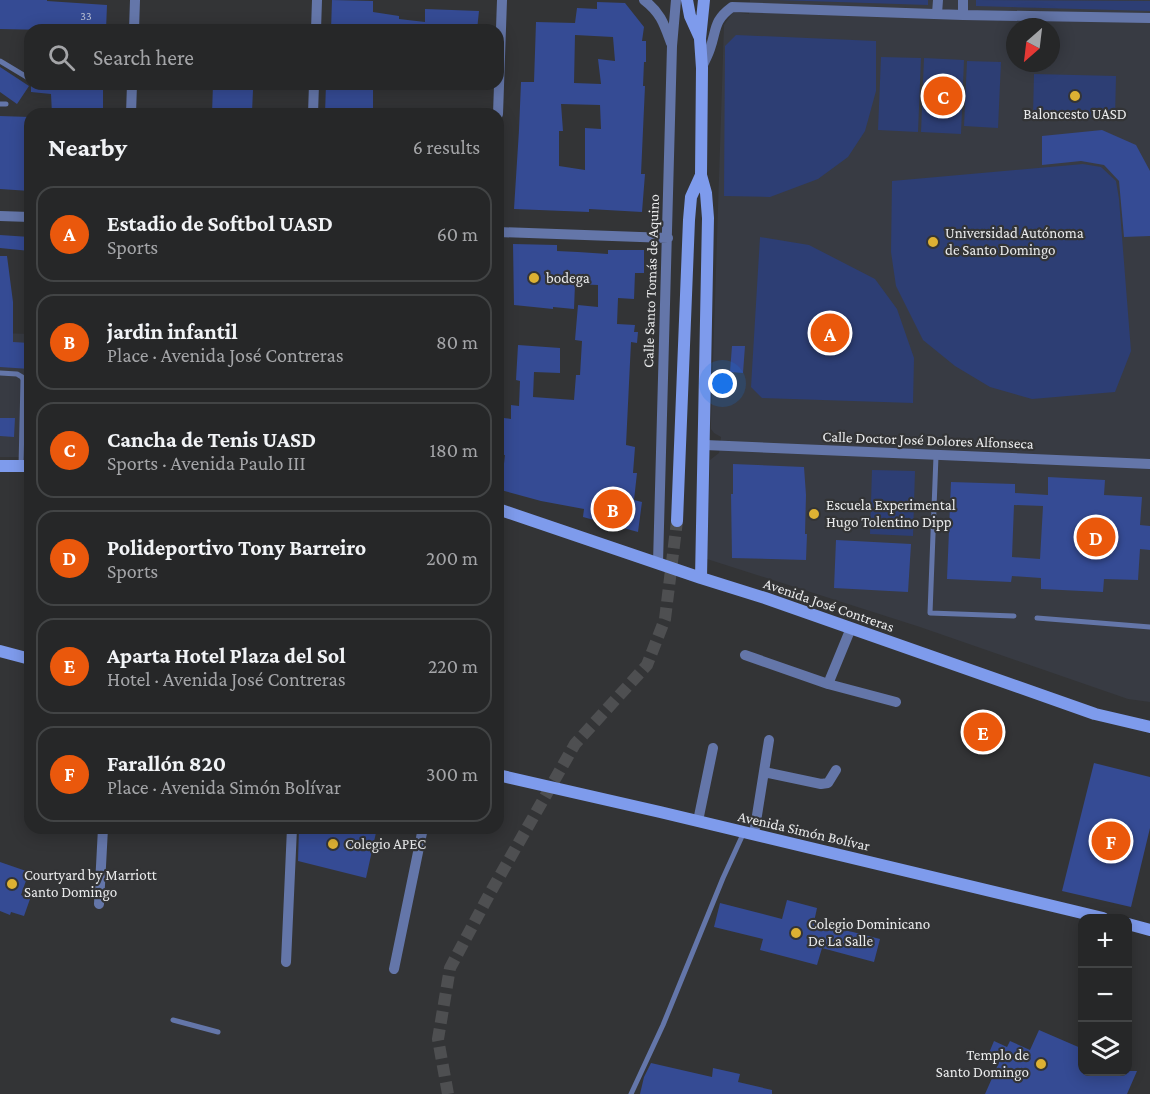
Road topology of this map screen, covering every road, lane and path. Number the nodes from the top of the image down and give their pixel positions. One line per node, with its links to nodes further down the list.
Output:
1 (135, 0): 14 (street)
2 (317, 0): 15 (street)
3 (502, 0): 16 (street)
4 (644, 0): 18 (street)
5 (676, 0): 18 (street, Calle Santo Tomás de Aquino)
6 (687, 0): 17 (main road)
7 (704, 0): 17 (main road)
8 (938, 0): 11 (street)
9 (963, 0): 12 (street)
10 (732, 4): 11 (street); 20 (street)
11 (937, 14): 12 (street)
12 (963, 15): 13 (street)
13 (1150, 18)
14 (134, 24)
15 (316, 24)
16 (501, 24)
17 (700, 39): 20 (main road)
18 (672, 46): 32 (street, Calle Santo Tomás de Aquino)
19 (0, 61): 21 (lane)
20 (702, 68): 28 (main road)
21 (24, 75)
22 (132, 90): 25 (street)
23 (314, 90): 26 (street)
24 (499, 90): 27 (street)
25 (131, 108)
26 (313, 108)
27 (498, 108)
28 (701, 175): 36 (main road); 42 (main road)
29 (0, 216): 30 (street)
30 (24, 217)
31 (504, 232): 32 (street)
32 (668, 238): 43 (street, Calle Santo Tomás de Aquino)
33 (0, 373): 34 (lane)
34 (23, 431): 35 (lane)
35 (24, 443)
36 (705, 445): 37 (street, Calle Doctor José Dolores Alfonseca); 44 (main road)
37 (936, 456): 38 (street, Calle Doctor José Dolores Alfonseca); 45 (lane)
38 (1150, 464)
39 (0, 466): 40 (main road)
40 (24, 466)
41 (504, 511): 43 (main road, Avenida José Contreras)
42 (677, 521)
43 (658, 562): 44 (main road, Avenida José Contreras)
44 (701, 578): 48 (main road, Avenida José Contreras)
45 (1014, 616)
46 (1037, 618): 47 (lane)
47 (1150, 627)
48 (851, 628): 52 (street); 54 (main road, Avenida José Contreras)
49 (0, 651): 51 (main road)
50 (745, 655): 52 (street)
51 (24, 657)
52 (828, 684): 53 (street)
53 (896, 702)
54 (1150, 727)
55 (769, 740): 58 (street)
56 (713, 748): 60 (street)
57 (836, 770): 58 (street)
58 (764, 772): 61 (street)
59 (504, 776): 60 (main road, Avenida Simón Bolívar)
60 (698, 821): 61 (main road, Avenida Simón Bolívar)
61 (749, 833): 66 (main road, Avenida Simón Bolívar); 73 (lane)
62 (103, 834): 65 (street)
63 (292, 834): 69 (street)
64 (422, 834): 70 (street)
65 (99, 904)
66 (1086, 914)
67 (1132, 925): 68 (main road)
68 (1150, 930)
69 (286, 962)
70 (394, 969)
71 (173, 1020): 72 (lane)
72 (218, 1032)
73 (631, 1094)

